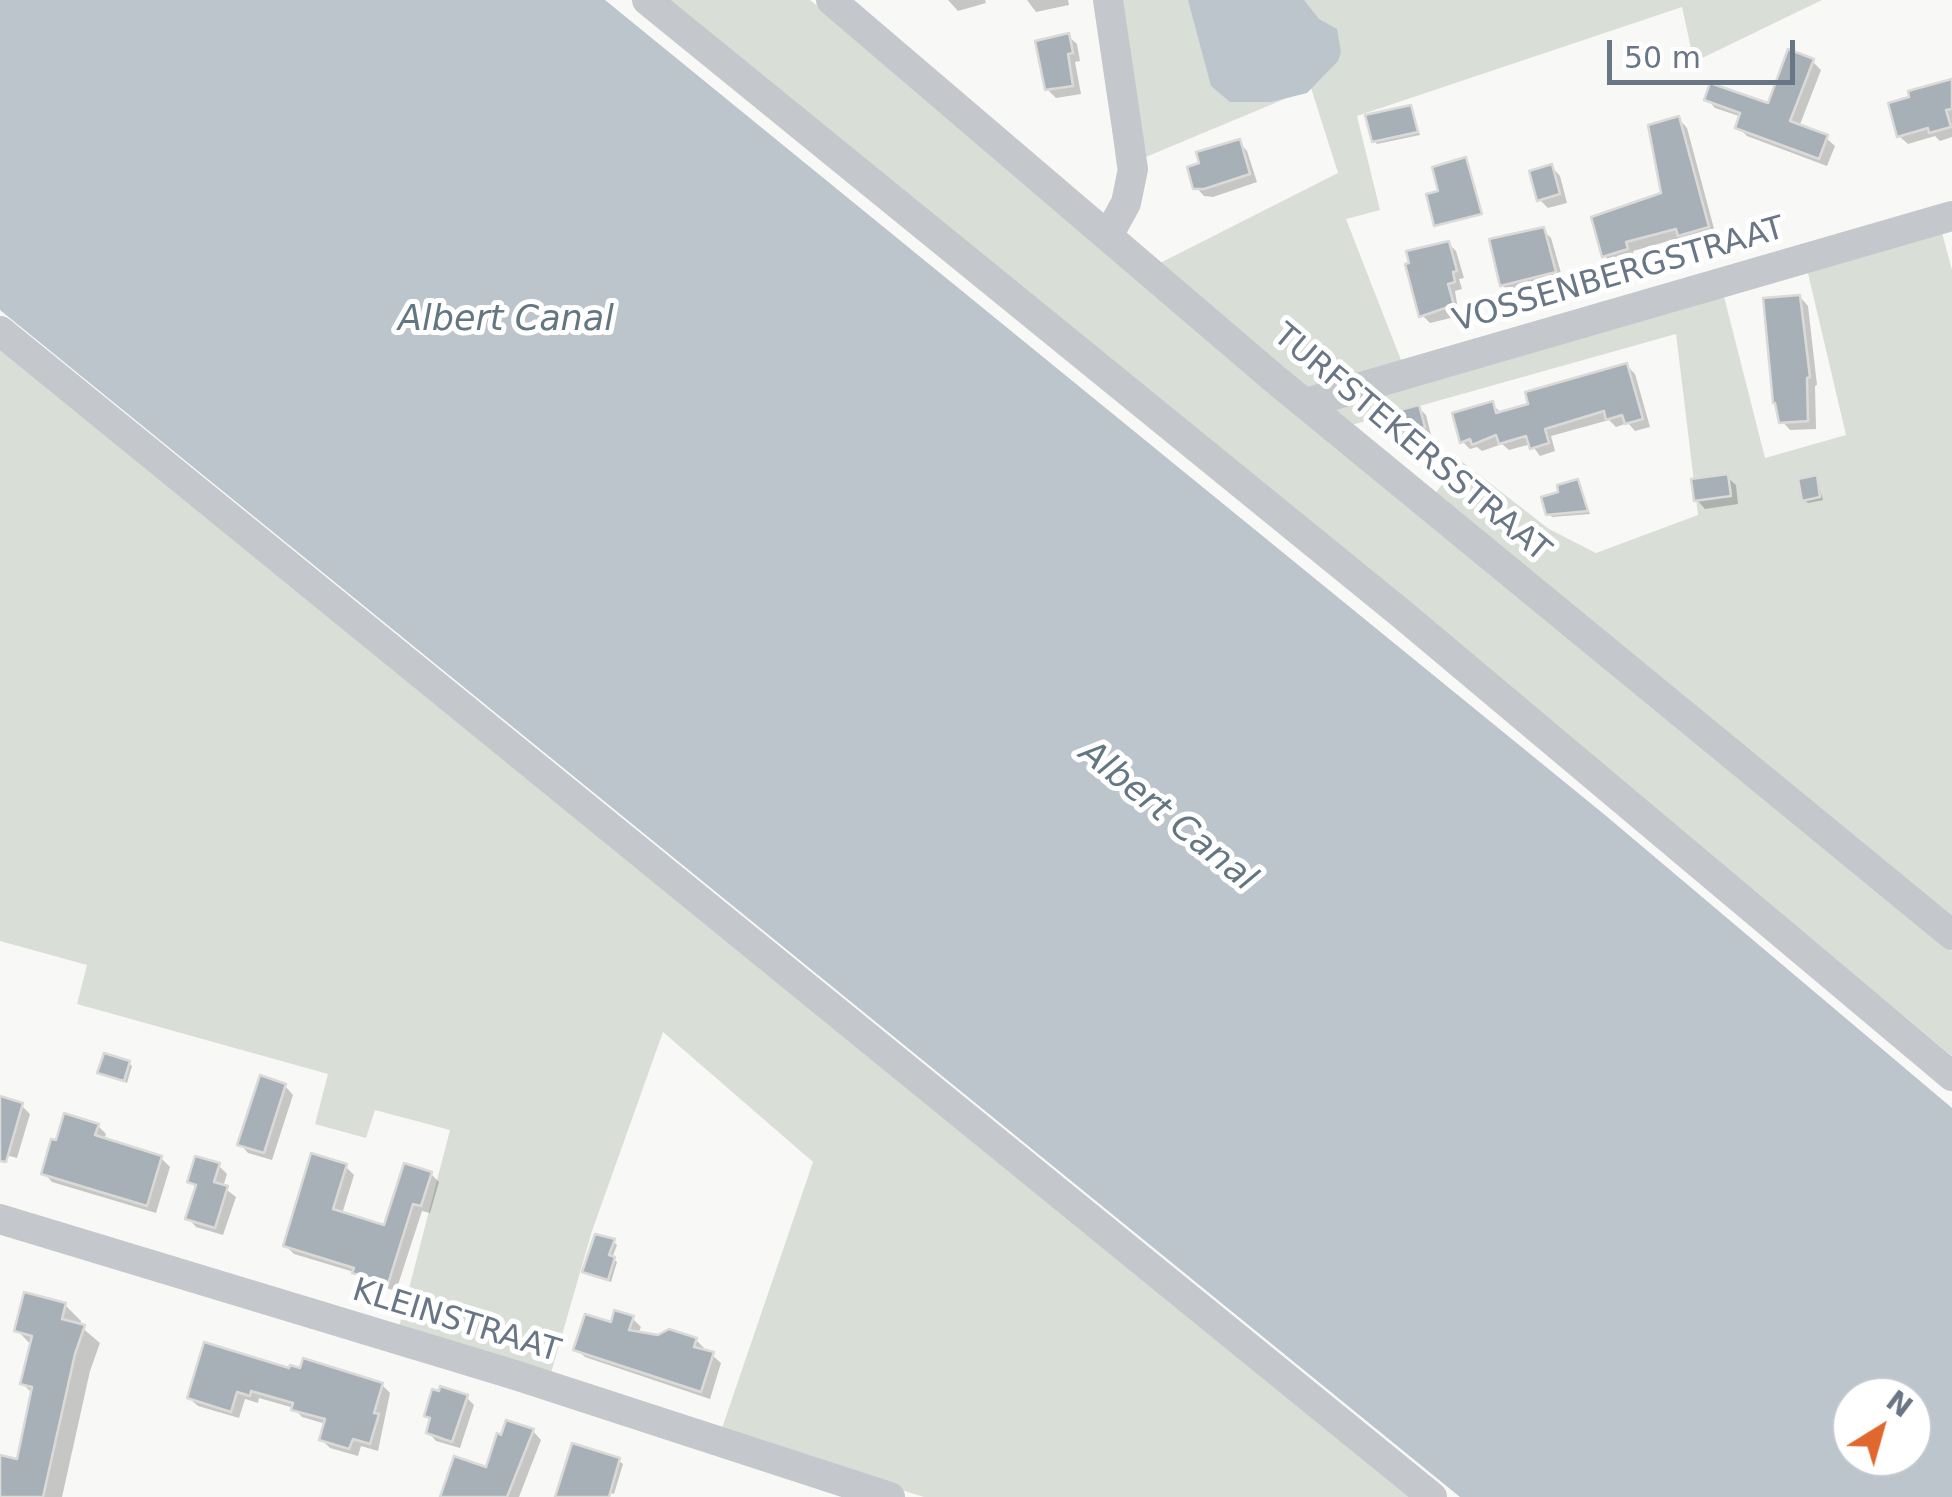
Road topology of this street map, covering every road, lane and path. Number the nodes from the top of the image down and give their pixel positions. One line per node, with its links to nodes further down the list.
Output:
1 (646, 0): 9 (street)
2 (831, 0): 5 (street, TURFSTEKERSSTRAAT)
3 (1108, 0): 5 (street)
4 (1952, 216): 7 (street, VOSSENBERGSTRAAT)
5 (1109, 234): 7 (street, TURFSTEKERSSTRAAT)
6 (0, 331): 12 (street)
7 (1306, 403): 8 (street, TURFSTEKERSSTRAAT)
8 (1952, 935)
9 (1952, 1076)
10 (0, 1219): 11 (street, KLEINSTRAAT)
11 (890, 1497)
12 (1432, 1497)

